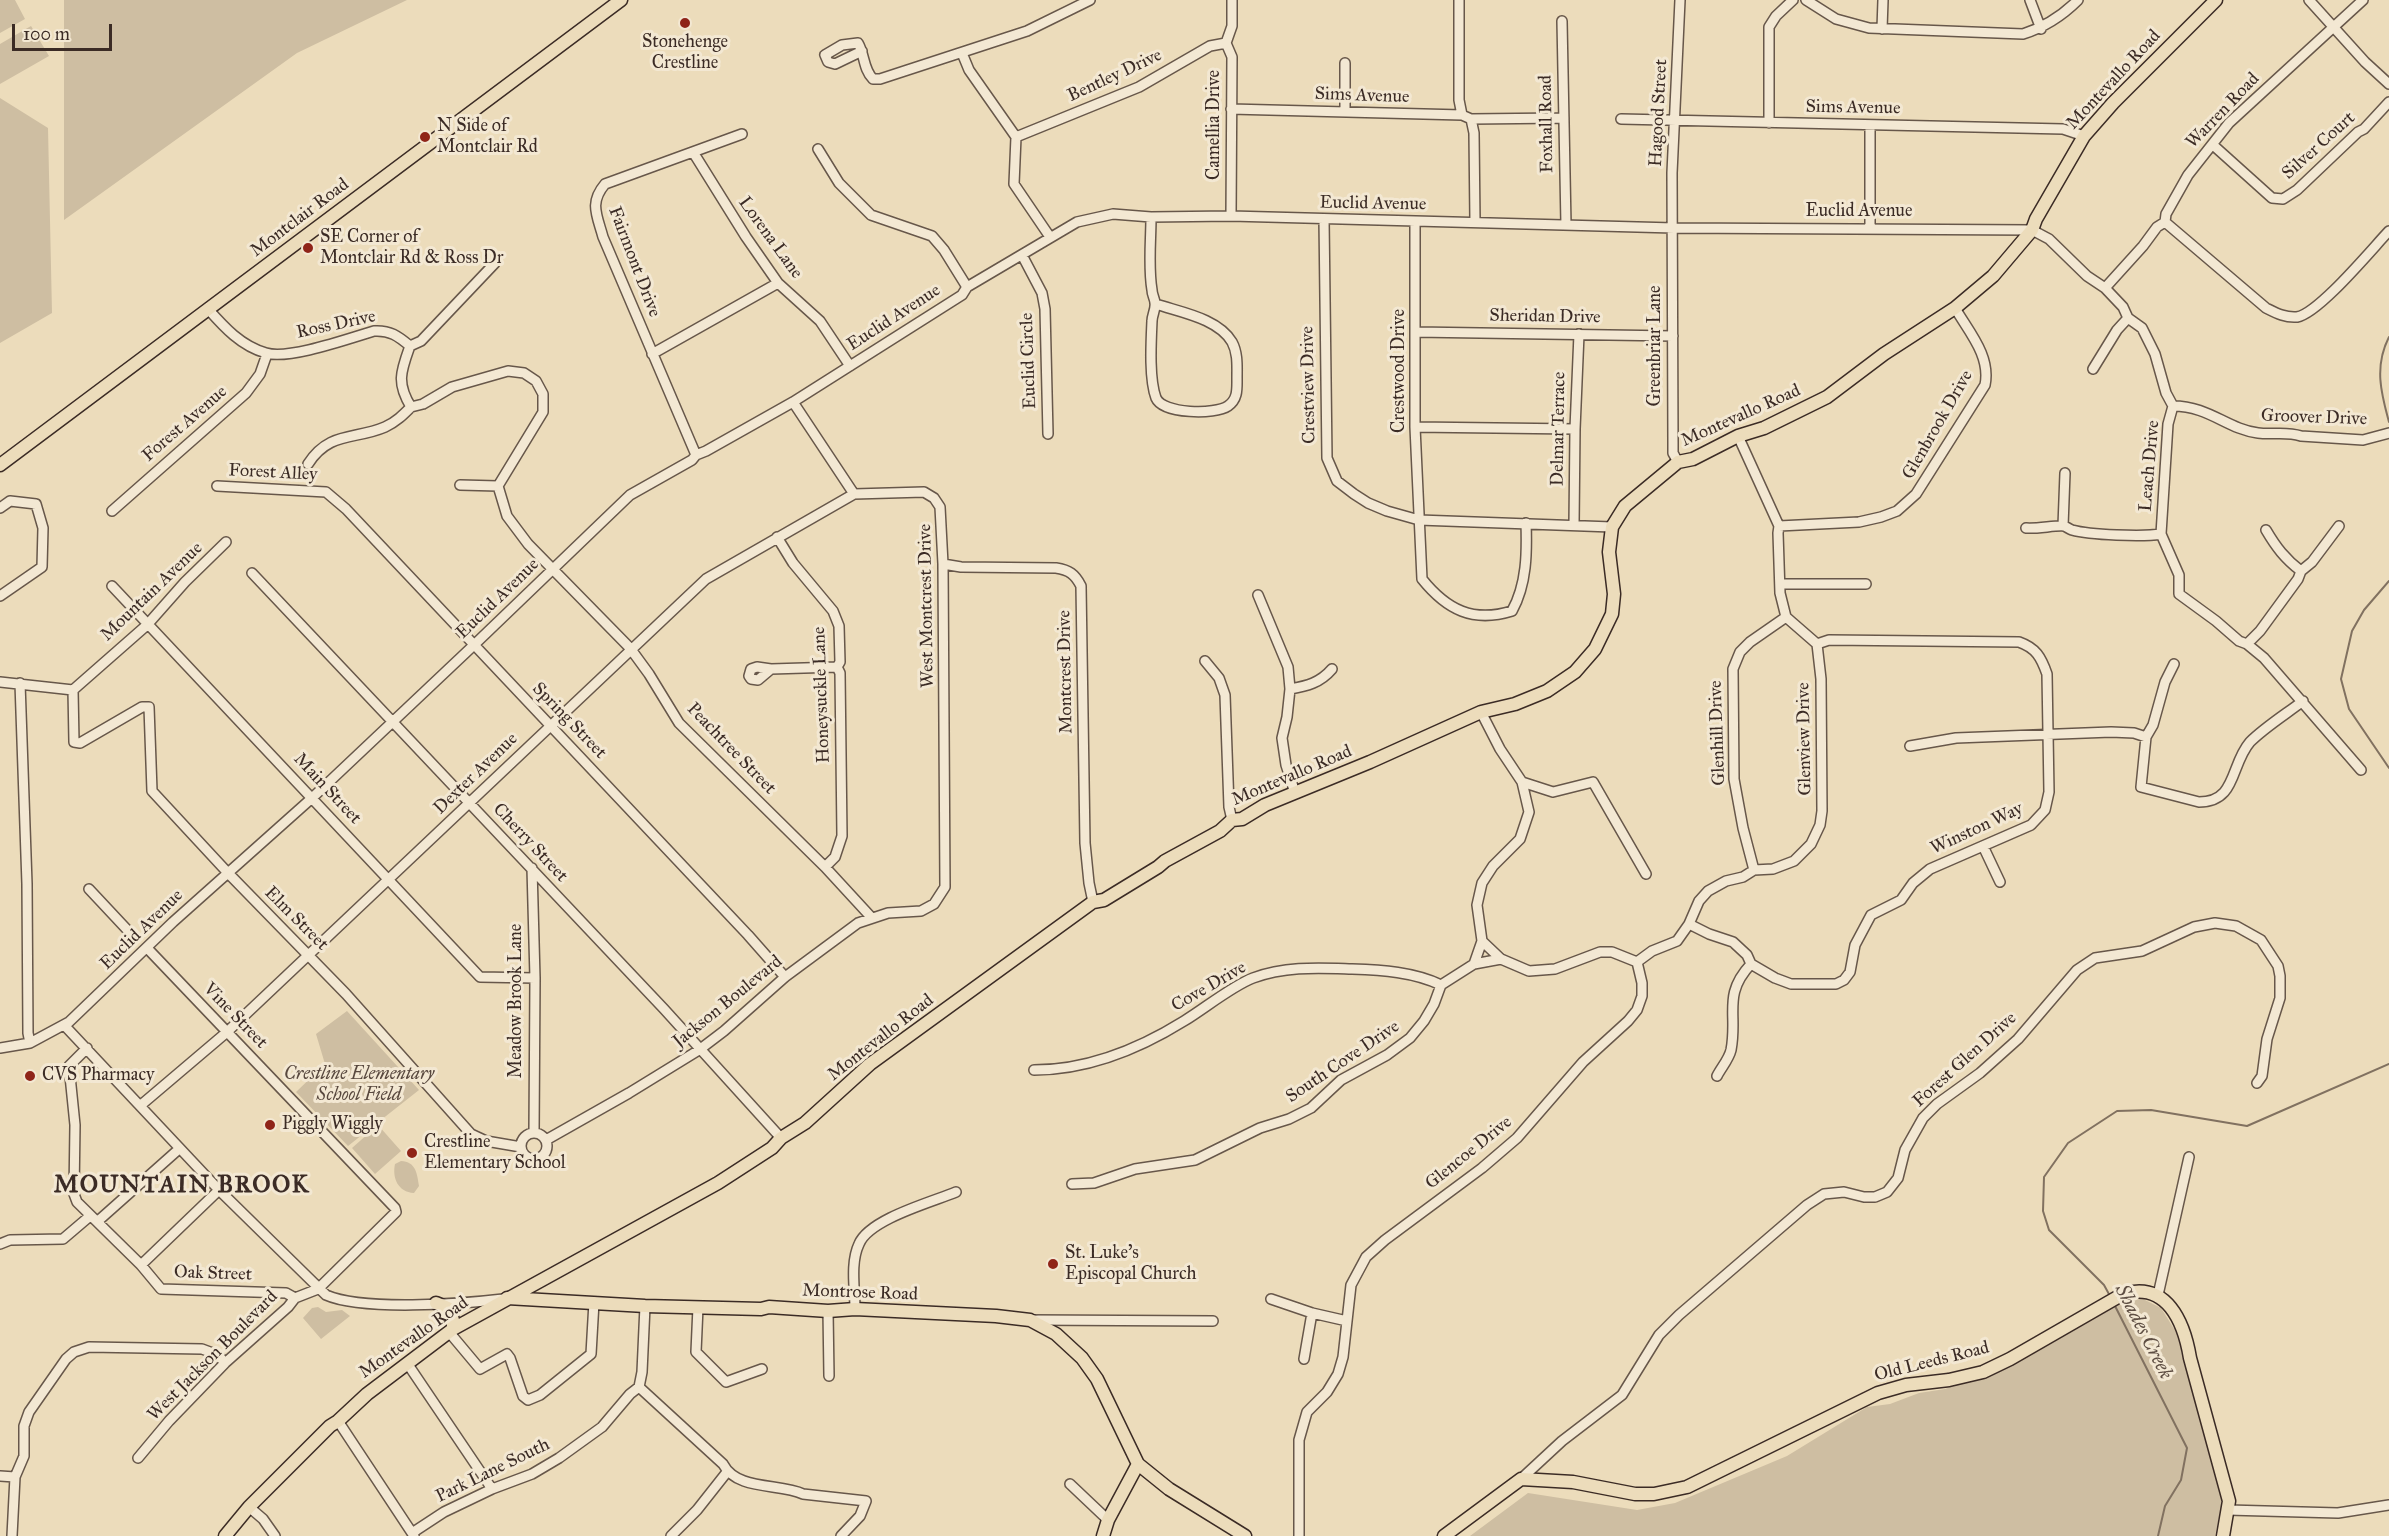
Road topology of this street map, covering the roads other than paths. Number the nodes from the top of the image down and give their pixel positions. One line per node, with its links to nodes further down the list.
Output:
1 (621, 0): 57 (main road, Montclair Road)
2 (1090, 0): 20 (street)
3 (1232, 0): 18 (street, Camellia Drive)
4 (1459, 0): 26 (street)
5 (1680, 0): 29 (street, Hagood Street)
6 (1793, 0): 30 (street)
7 (1806, 0): 16 (street)
8 (1883, 0): 16 (street)
9 (2030, 0): 17 (street)
10 (2078, 0): 17 (street)
11 (2216, 0): 33 (main road, Montevallo Road)
12 (2309, 0): 15 (street)
13 (2363, 0): 15 (street, Warren Road)
14 (1562, 21): 27 (street, Foxhall Road)
15 (2332, 28): 22 (street); 35 (street, Warren Road)
16 (1882, 29): 17 (street)
17 (2041, 29)
18 (1226, 43): 24 (street, Camellia Drive); 34 (street, Bentley Drive)
19 (862, 51): 20 (street)
20 (962, 53): 34 (street)
21 (1345, 63): 25 (street)
22 (2389, 84)
23 (2389, 102): 35 (street, Silver Court)
24 (1231, 109): 25 (street, Sims Avenue); 38 (street, Camellia Drive)
25 (1345, 112): 26 (street, Sims Avenue)
26 (1467, 117): 27 (street, Sims Avenue); 42 (street)
27 (1564, 118): 44 (street, Foxhall Road)
28 (1621, 119): 29 (street, Sims Avenue)
29 (1675, 122): 30 (street, Sims Avenue); 45 (street, Hagood Street)
30 (1769, 123): 31 (street, Sims Avenue)
31 (1870, 126): 33 (street, Sims Avenue); 46 (street)
32 (742, 134): 37 (street, Fairmont Drive)
33 (2084, 135): 47 (main road, Montevallo Road)
34 (1016, 137): 49 (street)
35 (2213, 145): 43 (street, Warren Road)
36 (818, 149): 53 (street)
37 (693, 152): 52 (street, Lorena Lane); 64 (street, Fairmont Drive)
38 (1231, 216): 39 (street, Euclid Avenue); 40 (street, Euclid Avenue)
39 (1151, 217): 49 (street, Euclid Avenue); 55 (street)
40 (1324, 219): 41 (street, Euclid Avenue); 87 (street, Crestview Drive)
41 (1415, 222): 42 (street, Euclid Avenue); 59 (street, Crestwood Drive)
42 (1475, 222): 44 (street, Euclid Avenue)
43 (2165, 222): 48 (street); 54 (street, Warren Road)
44 (1566, 225): 45 (street, Euclid Avenue)
45 (1674, 228): 46 (street, Euclid Avenue); 61 (street, Greenbriar Lane)
46 (1870, 229): 47 (street, Euclid Avenue)
47 (2032, 230): 54 (street, Leach Drive); 56 (main road, Montevallo Road)
48 (2389, 231)
49 (1050, 237): 50 (street, Euclid Avenue)
50 (1023, 255): 53 (street, Euclid Avenue); 73 (street, Euclid Circle)
51 (495, 263): 62 (street)
52 (778, 283): 64 (street); 65 (street, Lorena Lane)
53 (967, 287): 65 (street, Euclid Avenue)
54 (2105, 288): 58 (street, Leach Drive)
55 (1156, 304): 55 (street)
56 (1955, 308): 74 (main road, Montevallo Road); 90 (street, Glenbrook Drive)
57 (208, 309): 63 (street); 78 (main road, Montclair Road)
58 (2128, 318): 66 (street); 68 (street, Leach Drive)
59 (1416, 332): 60 (street, Sheridan Drive); 70 (street, Crestwood Drive)
60 (1579, 334): 61 (street, Sheridan Drive); 71 (street, Delmar Terrace)
61 (1672, 336): 76 (street, Greenbriar Lane)
62 (410, 346): 63 (street, Ross Drive); 69 (street)
63 (267, 354): 86 (street, Forest Avenue)
64 (652, 354): 75 (street, Fairmont Drive)
65 (850, 366): 67 (street, Euclid Avenue)
66 (2093, 369)
67 (793, 402): 75 (street, Euclid Avenue); 84 (street)
68 (2173, 406): 72 (street, Groover Drive); 96 (street, Leach Drive)
69 (411, 407): 77 (street); 82 (street)
70 (1415, 427): 71 (street); 87 (street, Crestwood Drive)
71 (1575, 429): 89 (street, Delmar Terrace)
72 (2388, 433)
73 (1048, 434)
74 (1738, 436): 76 (main road, Montevallo Road); 90 (street)
75 (696, 455): 100 (street, Euclid Avenue)
76 (1678, 462): 93 (main road, Montevallo Road)
77 (308, 464)
78 (0, 465)
79 (2065, 472): 91 (street)
80 (460, 485): 82 (street)
81 (217, 486): 83 (street, Forest Alley)
82 (498, 486): 100 (street, Peachtree Street)
83 (326, 492): 110 (street, Spring Street)
84 (854, 494): 97 (street, Dexter Avenue); 99 (street, West Montcrest Drive)
85 (0, 508): 107 (street)
86 (112, 511)
87 (1419, 520): 88 (street, Crestview Drive); 88 (street, Crestwood Drive)
88 (1526, 523): 89 (street, Crestview Drive)
89 (1574, 525): 93 (street, Crestview Drive)
90 (1779, 526): 103 (street)
91 (2063, 526): 94 (street); 96 (street)
92 (2339, 526): 101 (street)
93 (1612, 527): 124 (main road, Montevallo Road)
94 (2026, 528)
95 (2265, 530): 101 (street)
96 (2161, 534): 112 (street, Leach Drive)
97 (777, 537): 113 (street, Dexter Avenue); 116 (street, Honeysuckle Lane)
98 (226, 542): 109 (street, Mountain Avenue)
99 (943, 564): 145 (street, Montcrest Drive); 146 (street, West Montcrest Drive)
100 (554, 568): 110 (street, Euclid Avenue); 113 (street, Peachtree Street)
101 (2301, 571): 112 (street)
102 (252, 573): 125 (street, Cherry Street)
103 (1780, 584): 104 (street); 108 (street)
104 (1866, 584)
105 (112, 586): 109 (street, Main Street)
106 (1258, 594): 121 (street)
107 (0, 596)
108 (1786, 617): 111 (street); 139 (street, Glenhill Drive)
109 (147, 625): 122 (street, Mountain Avenue); 133 (street, Main Street)
110 (475, 644): 125 (street, Euclid Avenue); 126 (street, Spring Street)
111 (1817, 644): 127 (street, Winston Way); 139 (street, Glenview Drive)
112 (2247, 644): 123 (street, Leach Drive)
113 (631, 651): 126 (street, Dexter Avenue); 137 (street, Peachtree Street)
114 (1206, 662): 135 (street)
115 (2174, 664): 128 (street)
116 (837, 668): 117 (street); 137 (street, Honeysuckle Lane)
117 (771, 669)
118 (1332, 669): 121 (street)
119 (0, 682): 120 (street)
120 (20, 683): 122 (street); 162 (street)
121 (1290, 689): 132 (street)
122 (73, 690): 140 (street, Elm Street)
123 (2303, 701): 128 (street); 130 (street, Leach Drive)
124 (1481, 712): 131 (street); 132 (main road, Montevallo Road)
125 (393, 721): 133 (street, Euclid Avenue); 134 (street, Cherry Street)
126 (549, 726): 134 (street, Dexter Avenue); 157 (street, Spring Street)
127 (2046, 735): 128 (street); 129 (street); 136 (street, Winston Way)
128 (2146, 737)
129 (1910, 746)
130 (2361, 770)
131 (1522, 782): 141 (street); 150 (street)
132 (1295, 792): 135 (main road, Montevallo Road)
133 (312, 798): 140 (street, Euclid Avenue); 142 (street, Main Street)
134 (470, 802): 138 (street, Cherry Street); 142 (street, Dexter Avenue)
135 (1232, 820): 145 (main road, Montevallo Road)
136 (1983, 846): 143 (street); 156 (street, Winston Way)
137 (825, 867): 147 (street, Peachtree Street)
138 (532, 868): 158 (street, Meadow Brook Lane); 165 (street, Cherry Street)
139 (1754, 870): 148 (street, Glenview Drive)
140 (228, 873): 151 (street, Euclid Avenue); 152 (street, Elm Street)
141 (1646, 874)
142 (389, 879): 152 (street, Dexter Avenue); 158 (street, Main Street)
143 (2000, 882)
144 (89, 889): 149 (street)
145 (1093, 902): 172 (main road, Montevallo Road)
146 (934, 904): 147 (street, Jackson Boulevard)
147 (872, 917): 157 (street, Jackson Boulevard)
148 (1689, 924): 154 (street, Glenview Drive); 156 (street, Winston Way)
149 (133, 936)
150 (1482, 941): 153 (street); 155 (street)
151 (147, 948): 160 (street, Euclid Avenue); 161 (street, Vine Street)
152 (309, 955): 161 (street, Dexter Avenue); 171 (street, Elm Street)
153 (1501, 959): 154 (street); 155 (street)
154 (1637, 962): 198 (street, Glencoe Drive)
155 (1474, 964): 159 (street)
156 (1751, 964): 167 (street)
157 (785, 977): 165 (street, Jackson Boulevard)
158 (535, 978): 170 (street, Meadow Brook Lane)
159 (1441, 985): 166 (street, Cove Drive); 177 (street, South Cove Drive)
160 (64, 1025): 162 (street, Euclid Avenue); 164 (street)
161 (227, 1032): 169 (street, Dexter Avenue); 180 (street, Vine Street)
162 (30, 1043): 163 (street, Euclid Avenue)
163 (0, 1048)
164 (87, 1048): 169 (street); 181 (street, Oak Street)
165 (699, 1050): 172 (street, Cherry Street); 173 (street, Jackson Boulevard)
166 (1034, 1070)
167 (1717, 1076)
168 (2257, 1083): 214 (street, Forest Glen Drive)
169 (141, 1105): 175 (street)
170 (534, 1133): 173 (street); 174 (street)
171 (471, 1134): 174 (street, Jackson Boulevard)
172 (781, 1138): 184 (main road, Montevallo Road)
173 (546, 1140): 174 (street, Jackson Boulevard)
174 (521, 1147)
175 (179, 1149): 178 (street); 181 (street)
176 (2189, 1157): 186 (street)
177 (1072, 1184)
178 (219, 1190): 183 (street); 185 (street)
179 (956, 1192): 195 (street)
180 (396, 1212): 185 (street, West Jackson Boulevard)
181 (94, 1219): 182 (street); 183 (street, Oak Street)
182 (0, 1244)
183 (141, 1265): 187 (street, Oak Street)
184 (551, 1276): 188 (main road, Montevallo Road); 190 (main road)
185 (318, 1289): 187 (street, West Jackson Boulevard); 192 (street)
186 (2158, 1295): 214 (main road, Old Leeds Road); 219 (main road)
187 (294, 1298): 203 (street, West Jackson Boulevard)
188 (505, 1298): 190 (main road, Montrose Road); 192 (street); 201 (main road, Montevallo Road)
189 (1271, 1299): 197 (street)
190 (557, 1300): 191 (main road, Montrose Road)
191 (594, 1302): 193 (main road, Montrose Road); 201 (street)
192 (436, 1303): 201 (main road)
193 (645, 1306): 194 (main road, Montrose Road); 207 (street)
194 (698, 1307): 196 (main road, Montrose Road); 205 (street)
195 (855, 1309): 196 (main road, Montrose Road); 200 (main road, Montrose Road)
196 (828, 1311): 206 (street)
197 (1312, 1313): 198 (street); 202 (street)
198 (1347, 1321): 229 (street, Glencoe Drive)
199 (1213, 1322): 200 (street)
200 (1052, 1326): 210 (main road)
201 (451, 1330): 204 (main road, Montevallo Road)
202 (1304, 1359)
203 (225, 1363): 209 (street, West Jackson Boulevard); 213 (street)
204 (407, 1364): 208 (main road, Montevallo Road); 216 (street)
205 (762, 1369)
206 (828, 1376)
207 (639, 1387): 211 (street); 216 (street, Park Lane South)
208 (338, 1421): 218 (main road, Montevallo Road); 221 (street)
209 (138, 1458)
210 (1138, 1464): 220 (main road); 228 (main road)
211 (727, 1472): 225 (street); 226 (street)
212 (0, 1476): 213 (street)
213 (15, 1477): 222 (street)
214 (1521, 1479): 230 (main road)
215 (1070, 1484): 220 (street)
216 (492, 1490): 221 (street, Park Lane South)
217 (2389, 1505): 219 (street)
218 (249, 1507): 223 (main road, Montevallo Road); 224 (street)
219 (2228, 1510): 231 (main road)
220 (1108, 1520): 227 (main road)
221 (413, 1534)
222 (12, 1536)
223 (225, 1536)
224 (275, 1536)
225 (671, 1536)
226 (841, 1536)
227 (1103, 1536)
228 (1245, 1536)
229 (1299, 1536)
230 (1444, 1536)
231 (2223, 1536)

